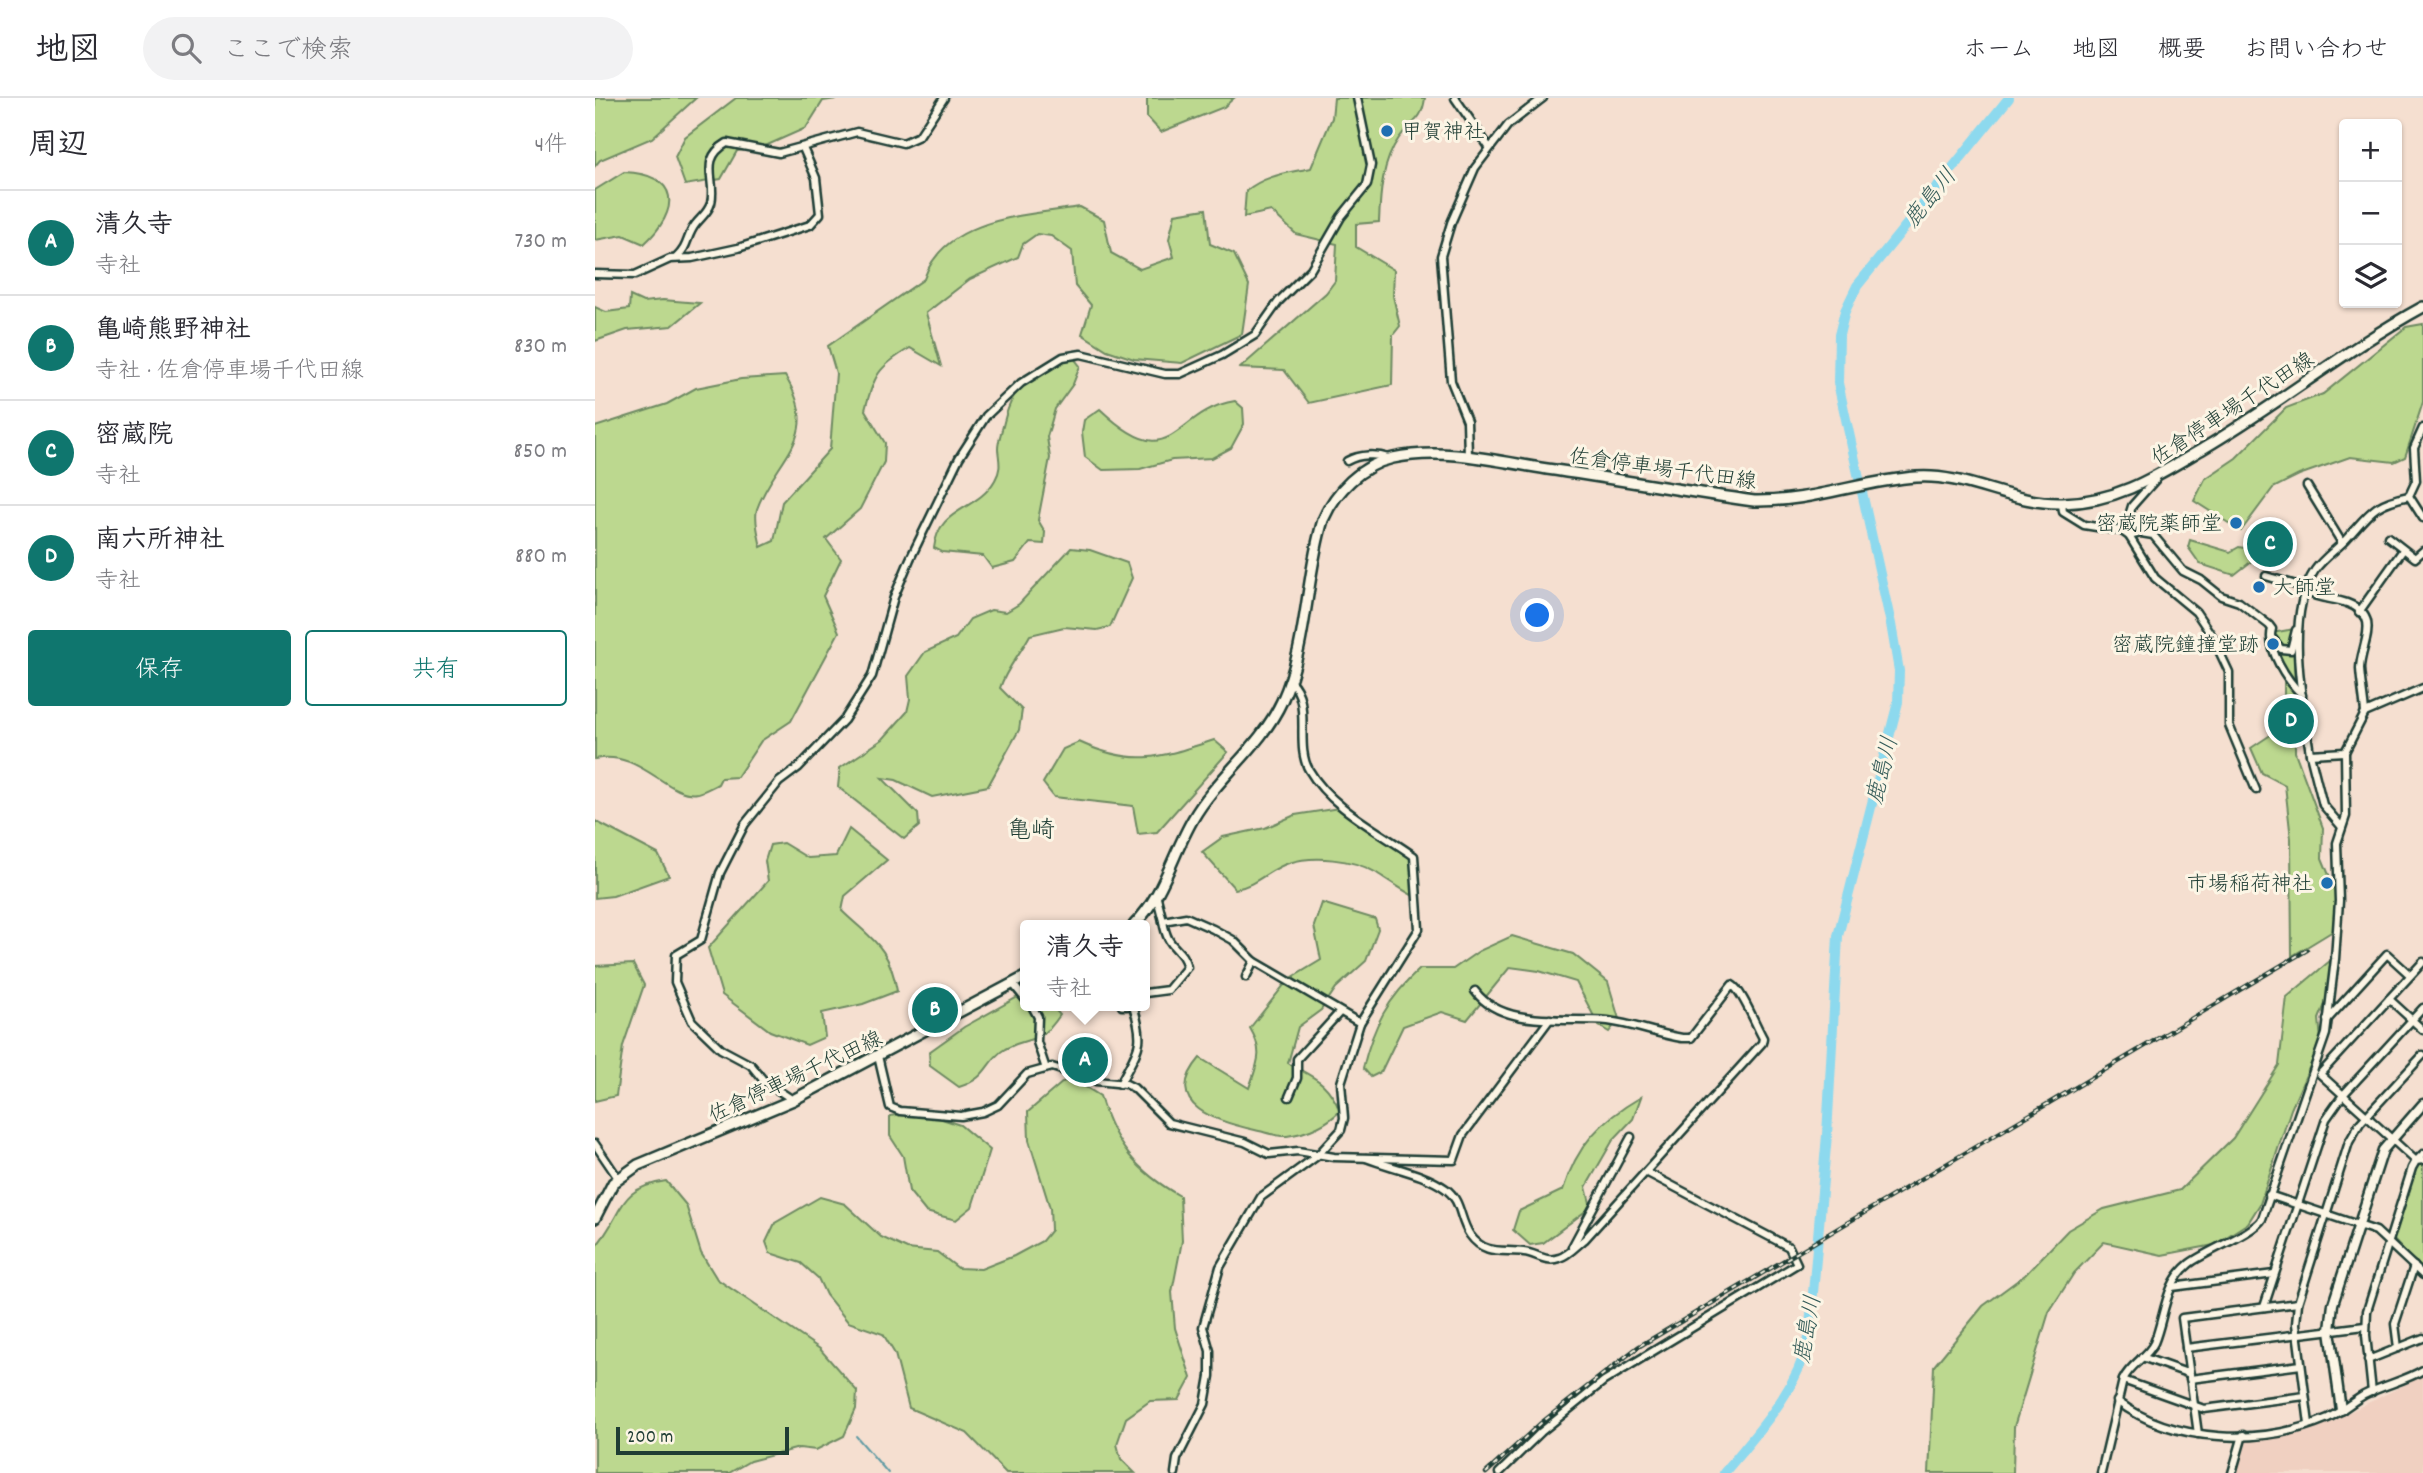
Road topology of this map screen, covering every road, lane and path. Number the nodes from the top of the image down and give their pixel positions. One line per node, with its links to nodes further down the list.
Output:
1 (944, 98): 6 (street)
2 (1357, 98): 65 (street)
3 (1455, 98): 5 (street)
4 (1543, 98): 5 (street)
5 (1489, 147): 11 (street)
6 (803, 148): 7 (street); 7 (street)
7 (676, 258): 8 (street)
8 (595, 274)
9 (2423, 307): 14 (main road, 佐倉停車場千代田線)
10 (2423, 428): 16 (street)
11 (1468, 456): 12 (main road, 佐倉停車場千代田線); 17 (main road, 佐倉停車場千代田線)
12 (1390, 459): 13 (street); 29 (main road, 佐倉停車場千代田線)
13 (1347, 461)
14 (2156, 479): 17 (main road, 佐倉停車場千代田線); 19 (street)
15 (2307, 486): 21 (street)
16 (2409, 496): 18 (street); 21 (street)
17 (2061, 504): 19 (street)
18 (2423, 518)
19 (2126, 534): 28 (street); 35 (street)
20 (2388, 537): 22 (street)
21 (2342, 543): 25 (street)
22 (2403, 550): 23 (street); 26 (street)
23 (2423, 551)
24 (2266, 576): 25 (street)
25 (2305, 590): 26 (street); 27 (street)
26 (2359, 612): 32 (street)
27 (2300, 616): 28 (street); 31 (street)
28 (2272, 630): 31 (street)
29 (1290, 681): 37 (main road, 佐倉停車場千代田線); 57 (street)
30 (2423, 688): 32 (street)
31 (2302, 695): 34 (street)
32 (2365, 713): 33 (street)
33 (2345, 752): 34 (street); 36 (street)
34 (2310, 754): 36 (street)
35 (2256, 790)
36 (2341, 826): 56 (street)
37 (1157, 898): 38 (main road, 佐倉停車場千代田線); 39 (street)
38 (1138, 920)
39 (1163, 921): 40 (street); 47 (street)
40 (1254, 961): 43 (street); 53 (street)
41 (2423, 961): 42 (street)
42 (2410, 975): 49 (street); 56 (street)
43 (1245, 976)
44 (1020, 980): 45 (main road, 佐倉停車場千代田線)
45 (1013, 984): 48 (street); 60 (main road, 佐倉停車場千代田線)
46 (1475, 991): 54 (street)
47 (1150, 992)
48 (1020, 993)
49 (2389, 999): 55 (street); 63 (street)
50 (2423, 1008): 55 (street)
51 (1035, 1011): 61 (street)
52 (1135, 1011): 62 (street)
53 (1339, 1013): 57 (street); 64 (street)
54 (1550, 1019): 73 (street); 75 (street)
55 (2412, 1020): 58 (street); 63 (street)
56 (2326, 1021): 77 (street)
57 (1360, 1023): 72 (street)
58 (2423, 1030)
59 (2423, 1055): 67 (street)
60 (878, 1056): 61 (street); 65 (main road, 佐倉停車場千代田線)
61 (1045, 1066): 62 (street)
62 (1120, 1084): 72 (street)
63 (2343, 1095): 67 (street); 78 (street)
64 (1289, 1097)
65 (793, 1100): 76 (main road, 佐倉停車場千代田線)
66 (2423, 1104): 69 (street)
67 (2367, 1116): 69 (street); 79 (street)
68 (1631, 1137): 83 (street)
69 (2391, 1139): 74 (street); 81 (street)
70 (595, 1144): 76 (street)
71 (2423, 1153): 74 (street)
72 (1318, 1156): 73 (street); 110 (street)
73 (1366, 1158): 83 (street)
74 (2419, 1161): 82 (street)
75 (1646, 1172): 83 (street); 111 (street)
76 (618, 1178): 80 (main road, 佐倉停車場千代田線)
77 (2269, 1195): 78 (street); 87 (street)
78 (2297, 1204): 79 (street); 85 (street)
79 (2326, 1214): 81 (street); 88 (street)
80 (595, 1218)
81 (2358, 1224): 82 (street); 91 (street)
82 (2389, 1241): 84 (street); 90 (street)
83 (1571, 1249)
84 (2414, 1266): 86 (street); 95 (street)
85 (2274, 1274): 87 (street); 89 (street)
86 (2423, 1275)
87 (2172, 1287): 96 (street)
88 (2298, 1303): 89 (street); 92 (street)
89 (2264, 1307): 94 (street)
90 (2365, 1325): 91 (street); 97 (street)
91 (2330, 1330): 92 (street); 106 (street)
92 (2297, 1334): 94 (street); 98 (street)
93 (2423, 1338): 95 (street)
94 (2186, 1348): 100 (street)
95 (2398, 1348): 97 (street)
96 (2142, 1357): 100 (street); 101 (street)
97 (2368, 1360): 102 (street)
98 (2301, 1365): 100 (street); 103 (street)
99 (2423, 1370): 102 (street)
100 (2190, 1377): 105 (street)
101 (2123, 1380): 104 (street); 105 (street)
102 (2372, 1392): 106 (street)
103 (2305, 1396): 105 (street); 107 (street)
104 (2117, 1401): 108 (street); 112 (street)
105 (2194, 1406): 108 (street)
106 (2341, 1410): 107 (street)
107 (2309, 1424): 109 (street)
108 (2197, 1434): 109 (street)
109 (2243, 1434): 113 (street)
110 (1175, 1473)
111 (1499, 1473)
112 (2101, 1473)
113 (2232, 1473)

